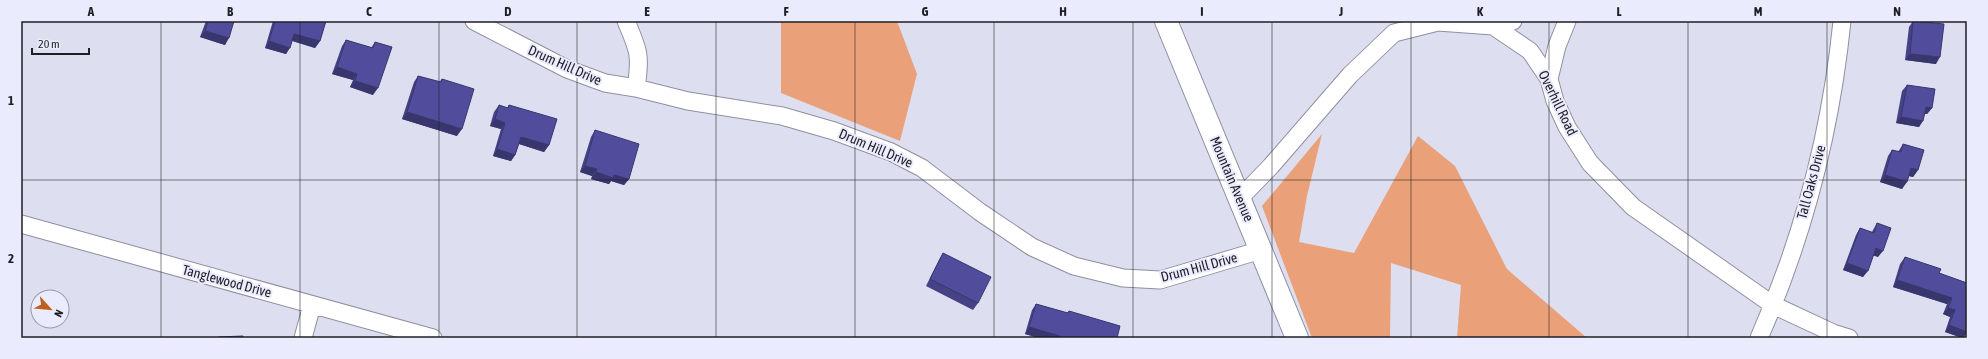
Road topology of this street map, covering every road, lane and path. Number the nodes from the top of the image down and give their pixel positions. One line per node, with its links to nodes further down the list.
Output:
1 (474, 21): 9 (street, Drum Hill Drive)
2 (626, 21): 9 (street)
3 (1166, 21): 10 (main road, Mountain Avenue)
4 (1513, 21): 7 (street)
5 (1567, 21): 8 (street)
6 (1842, 21): 14 (street, Tall Oaks Drive)
7 (1493, 26): 8 (street, Overhill Road); 10 (street, Overhill Road)
8 (1549, 79): 14 (street, Overhill Road)
9 (636, 88): 12 (street, Drum Hill Drive)
10 (1240, 198): 12 (main road, Mountain Avenue)
11 (21, 224): 13 (street, Tanglewood Drive)
12 (1261, 250): 17 (main road, Mountain Avenue)
13 (312, 304): 15 (street); 16 (street, Tanglewood Drive)
14 (1773, 305): 18 (street, Tall Oaks Drive); 19 (street, Overhill Road)
15 (303, 338)
16 (433, 338)
17 (1297, 338)
18 (1759, 338)
19 (1849, 338)

